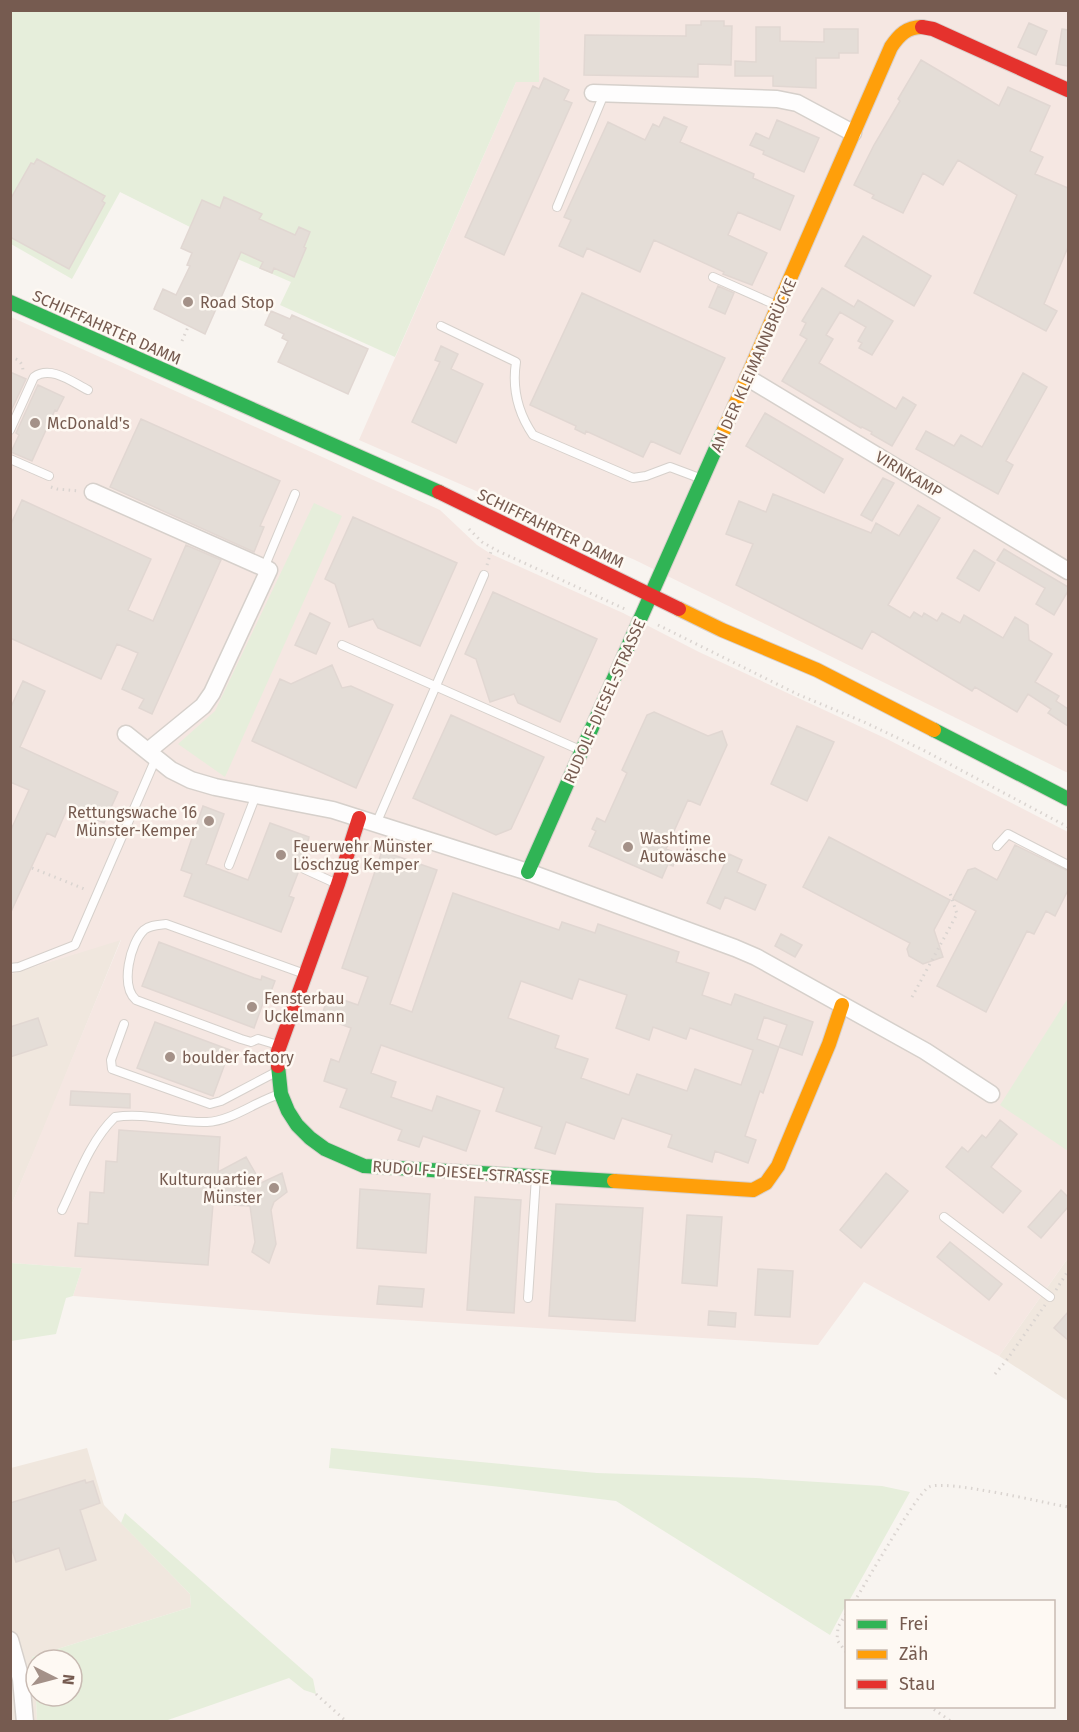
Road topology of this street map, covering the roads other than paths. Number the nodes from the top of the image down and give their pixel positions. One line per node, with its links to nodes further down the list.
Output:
1 (1068, 90): 3 (street, AN DER KLEIMANNBRÜCKE)
2 (598, 93): 3 (street); 4 (lane)
3 (854, 133): 7 (street, AN DER KLEIMANNBRÜCKE)
4 (557, 207)
5 (713, 277): 7 (lane)
6 (10, 302): 20 (street, SCHIFFFAHRTER DAMM)
7 (779, 307): 9 (street, AN DER KLEIMANNBRÜCKE)
8 (441, 326): 14 (lane)
9 (748, 378): 14 (street, AN DER KLEIMANNBRÜCKE); 18 (street, VIRNKAMP)
10 (88, 390): 11 (lane)
11 (10, 430)
12 (10, 459): 13 (lane)
13 (49, 476)
14 (702, 480): 20 (street, AN DER KLEIMANNBRÜCKE)
15 (93, 492): 17 (street)
16 (295, 494): 17 (lane)
17 (264, 568): 25 (street)
18 (1068, 571)
19 (484, 575): 22 (lane)
20 (651, 596): 24 (street, RUDOLF-DIESEL-STRASSE); 27 (street, SCHIFFFAHRTER DAMM)
21 (342, 645): 22 (lane)
22 (435, 686): 24 (lane); 29 (lane)
23 (126, 734): 25 (street)
24 (582, 751): 34 (street, RUDOLF-DIESEL-STRASSE)
25 (152, 755): 26 (street); 36 (lane)
26 (256, 794): 28 (street); 31 (lane)
27 (1068, 799)
28 (359, 818): 29 (street); 35 (street, RUDOLF-DIESEL-STRASSE)
29 (376, 824): 34 (street)
30 (997, 846): 32 (lane)
31 (229, 865)
32 (1068, 866)
33 (300, 867): 35 (lane)
34 (528, 872): 38 (street)
35 (338, 884): 37 (street, RUDOLF-DIESEL-STRASSE)
36 (10, 968)
37 (306, 974): 40 (street, RUDOLF-DIESEL-STRASSE); 40 (lane)
38 (842, 1005): 43 (street); 44 (street, RUDOLF-DIESEL-STRASSE)
39 (124, 1024): 41 (lane)
40 (280, 1046): 41 (street, RUDOLF-DIESEL-STRASSE)
41 (277, 1072): 42 (street, RUDOLF-DIESEL-STRASSE)
42 (280, 1094): 44 (street, RUDOLF-DIESEL-STRASSE); 45 (lane)
43 (991, 1094)
44 (536, 1177): 48 (lane)
45 (62, 1210)
46 (944, 1217): 47 (lane)
47 (1050, 1297)
48 (528, 1298)
49 (10, 1640): 50 (street)
50 (25, 1722)

